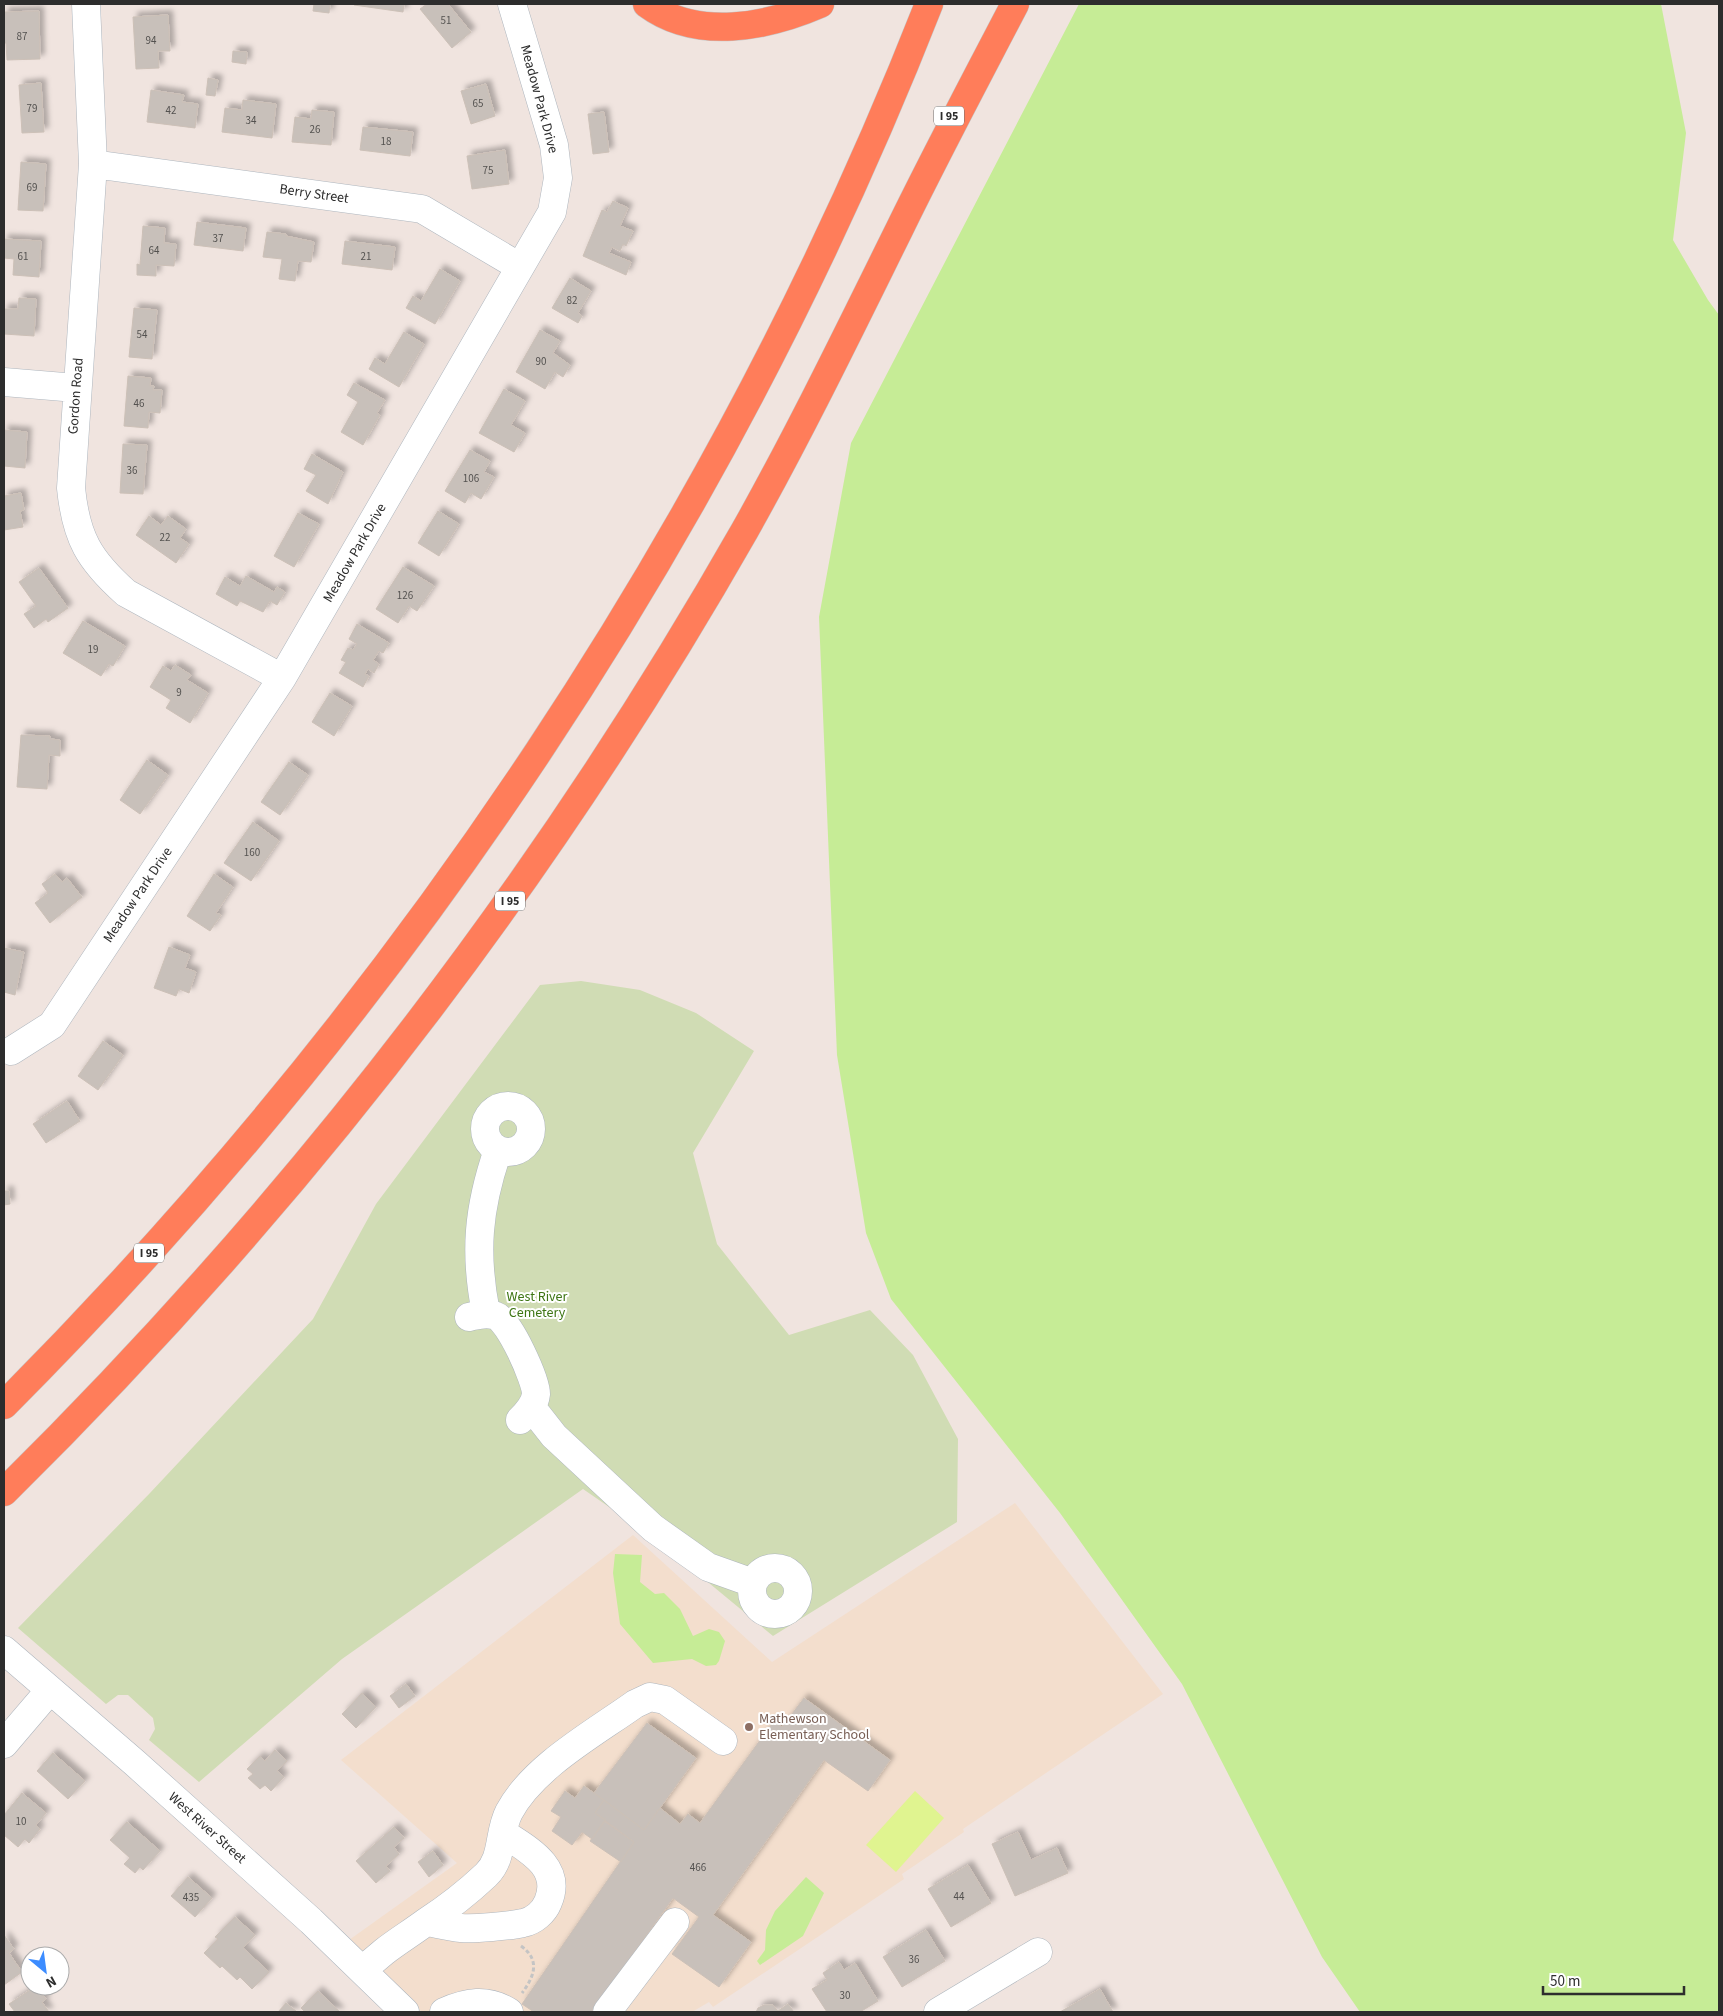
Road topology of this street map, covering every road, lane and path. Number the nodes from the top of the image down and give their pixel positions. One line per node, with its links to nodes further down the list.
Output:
1 (86, 4): 8 (street, Gordon Road)
2 (512, 4): 10 (street, Meadow Park Drive)
3 (647, 4): 4 (highway)
4 (820, 4)
5 (929, 4): 16 (highway, I 95)
6 (996, 4): 9 (highway, I 95)
7 (1015, 4): 9 (highway)
8 (93, 164): 10 (street, Berry Street); 12 (street, Gordon Road)
9 (900, 228): 17 (highway, I 95)
10 (520, 268): 13 (street, Meadow Park Drive)
11 (4, 382): 12 (street)
12 (76, 388): 13 (street, Gordon Road)
13 (282, 678): 14 (street, Meadow Park Drive)
14 (11, 1051)
15 (498, 1150): 18 (street)
16 (4, 1404)
17 (4, 1492)
18 (753, 1583)
19 (4, 1650): 20 (street, West River Street)
20 (50, 1690): 22 (street); 28 (street, West River Street)
21 (723, 1741): 23 (street)
22 (4, 1744)
23 (503, 1833): 24 (street); 24 (street)
24 (427, 1922): 28 (street)
25 (674, 1922): 32 (street)
26 (513, 1942): 29 (path)
27 (1038, 1952): 33 (street)
28 (363, 1971): 30 (street, West River Street)
29 (514, 2005): 31 (street)
30 (405, 2012)
31 (444, 2012)
32 (607, 2012)
33 (938, 2012)

